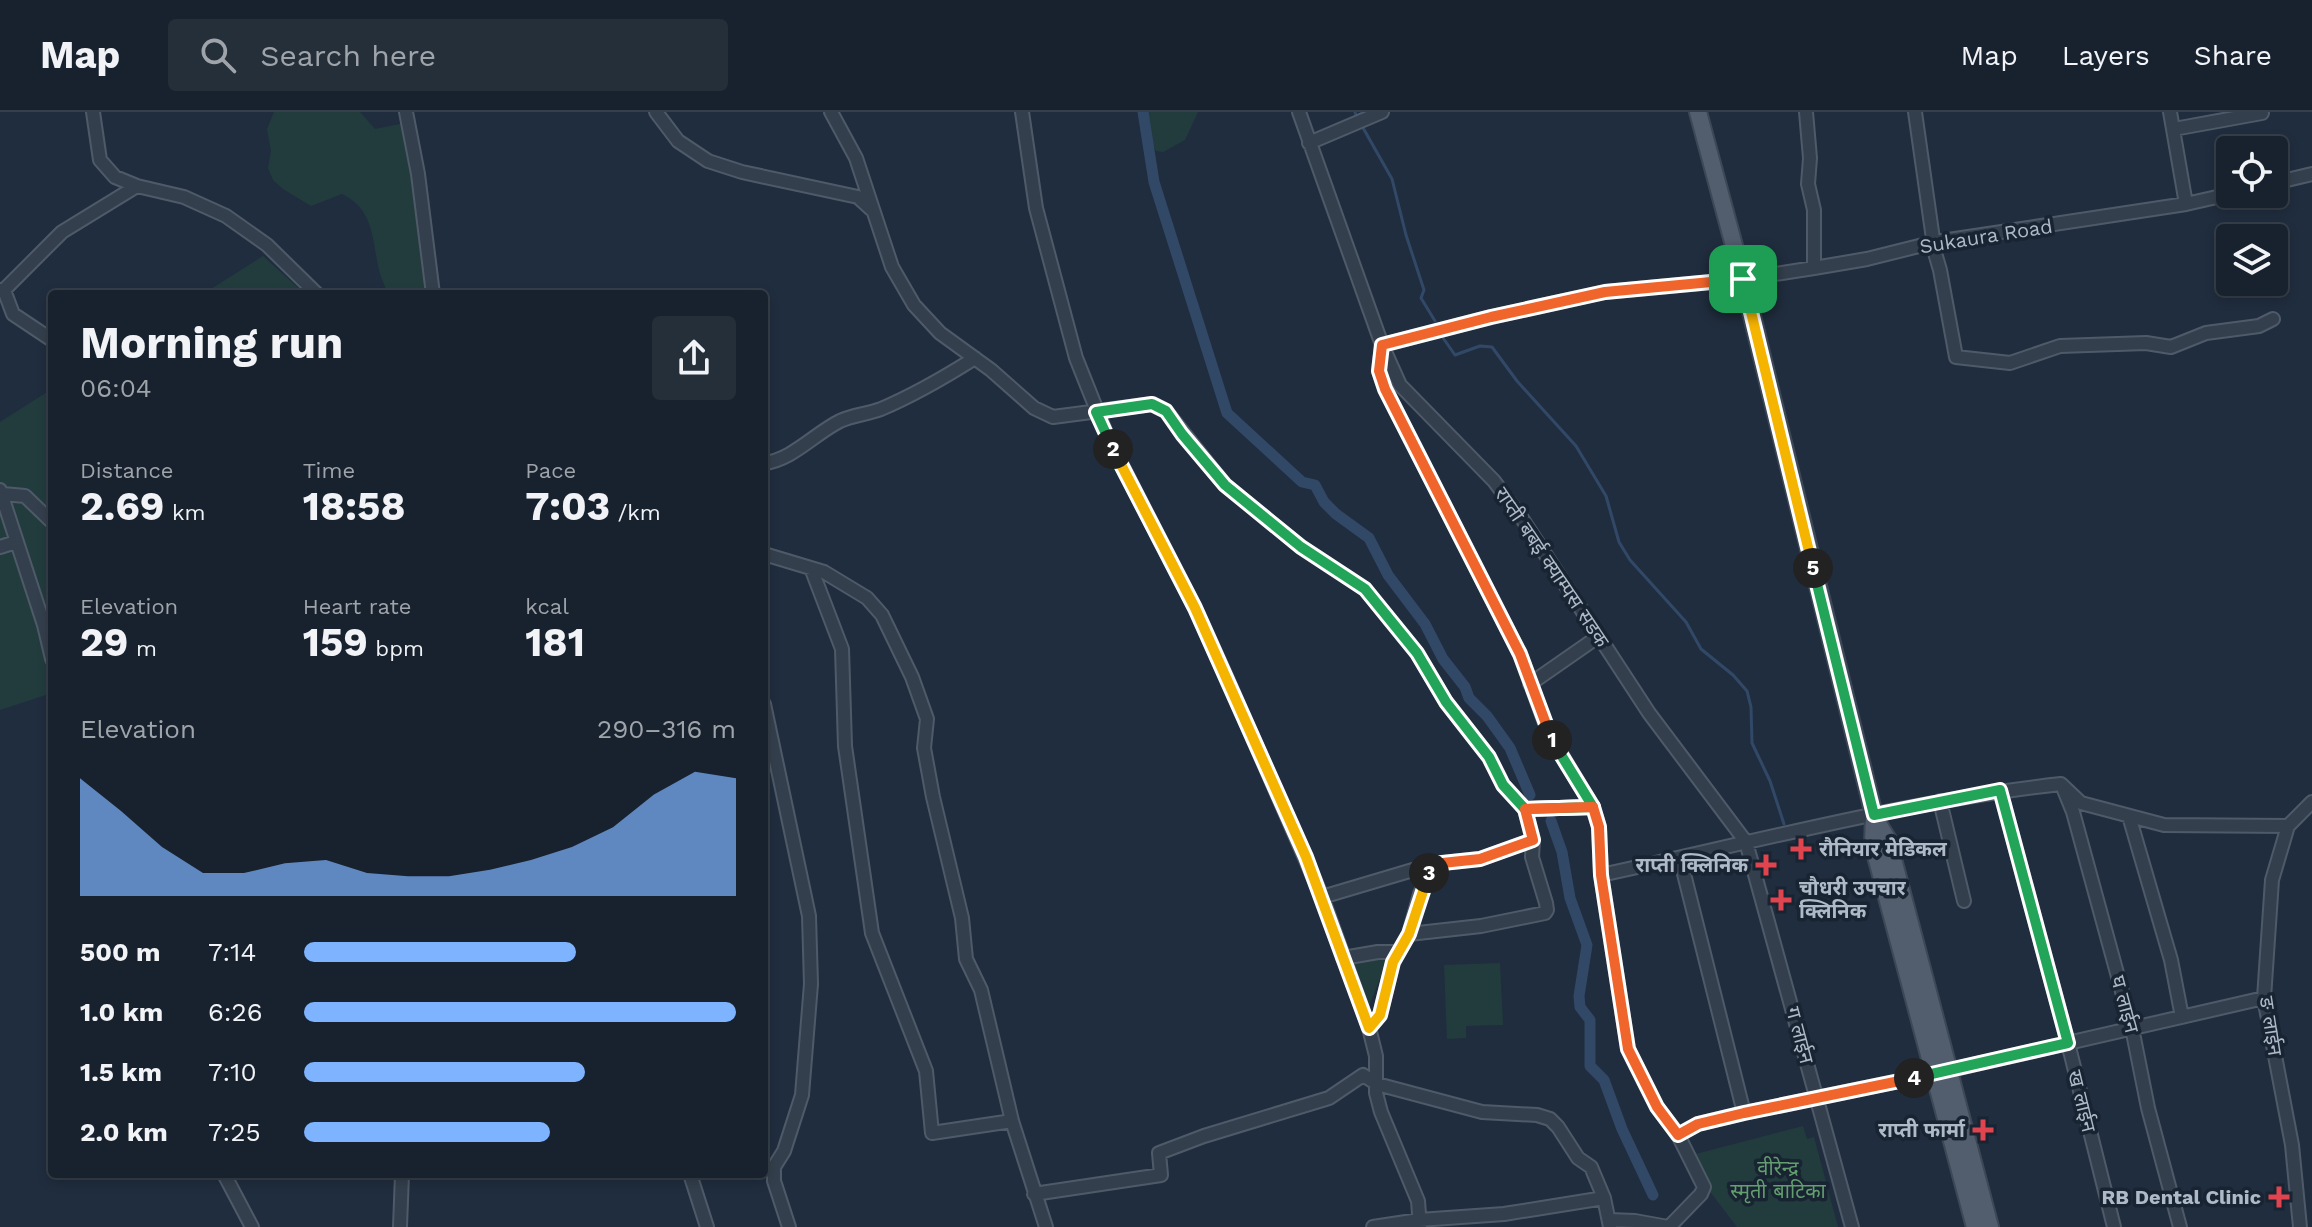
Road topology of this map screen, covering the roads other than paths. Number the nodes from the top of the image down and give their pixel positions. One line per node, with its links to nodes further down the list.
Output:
1 (93, 112): 17 (street)
2 (406, 112): 26 (street)
3 (656, 112): 20 (street)
4 (831, 112): 20 (street)
5 (1022, 112): 31 (street)
6 (1299, 112): 14 (street, राप्ती बबई क्याम्पस सडक)
7 (1382, 112): 14 (street)
8 (1698, 112): 23 (main road)
9 (1806, 112): 22 (street)
10 (1915, 112): 21 (street)
11 (2170, 112): 13 (street)
12 (2262, 113): 13 (street)
13 (2174, 129): 19 (street)
14 (1309, 143): 29 (street, राप्ती बबई क्याम्पस सडक)
15 (2312, 174): 16 (street)
16 (2288, 180)
17 (137, 186): 24 (street); 25 (street)
18 (2216, 197): 19 (street, Sukaura Road)
19 (2186, 204): 21 (street, Sukaura Road)
20 (874, 213): 30 (street)
21 (1935, 242): 22 (street, Sukaura Road); 27 (street)
22 (1814, 268): 23 (street, Sukaura Road)
23 (1743, 279): 29 (street, Sukaura Road); 49 (main road)
24 (2, 290): 28 (street)
25 (313, 290)
26 (432, 290)
27 (2273, 319)
28 (48, 337)
29 (1382, 345): 39 (street, राप्ती बबई क्याम्पस सडक); 41 (street)
30 (975, 358): 31 (street); 32 (street)
31 (1096, 412): 48 (street); 57 (street)
32 (768, 462)
33 (2, 492): 34 (street); 35 (street)
34 (48, 518)
35 (16, 542): 36 (street); 40 (street)
36 (0, 547)
37 (768, 555): 38 (street)
38 (811, 568): 71 (street); 71 (street)
39 (1599, 636): 41 (street); 53 (street, राप्ती बबई क्याम्पस सडक)
40 (48, 642)
41 (1530, 684): 47 (street)
42 (768, 723): 83 (street)
43 (2061, 784): 44 (street); 50 (street); 65 (street, घ लाईन)
44 (2000, 790): 45 (street); 66 (street, ख लाईन)
45 (1940, 801): 49 (street); 58 (street)
46 (2312, 802): 51 (street)
47 (1593, 807): 48 (street); 56 (street)
48 (1525, 809): 52 (street)
49 (1874, 815): 53 (street); 67 (main road)
50 (2129, 816): 51 (street); 63 (street)
51 (2288, 826): 62 (street, ङ लाईन)
52 (1533, 840): 55 (street); 59 (street)
53 (1746, 842): 54 (street); 69 (street, ग लाईन)
54 (1680, 858): 56 (street); 70 (street)
55 (1433, 864): 57 (street); 59 (street)
56 (1601, 875): 72 (street)
57 (1322, 897): 61 (street)
58 (1964, 901)
59 (1409, 934): 60 (street)
60 (1397, 952): 61 (street); 64 (street)
61 (1343, 958): 64 (street)
62 (2264, 998): 63 (street); 92 (street, ङ लाईन)
63 (2182, 1017): 65 (street)
64 (1369, 1028): 68 (street)
65 (2132, 1028): 66 (street); 91 (street, घ लाईन)
66 (2068, 1043): 67 (street); 90 (street, ख लाईन)
67 (1940, 1072): 69 (street); 88 (main road); 89 (main road)
68 (1377, 1084): 76 (street); 77 (street); 78 (street)
69 (1817, 1098): 70 (street); 87 (street, ग लाईन)
70 (1744, 1113): 72 (street)
71 (1012, 1121): 76 (street)
72 (1678, 1135): 86 (street)
73 (226, 1178): 80 (street)
74 (402, 1178): 81 (street)
75 (691, 1178): 82 (street)
76 (1034, 1194): 84 (street)
77 (1604, 1198): 78 (street); 79 (street)
78 (1419, 1224): 85 (street)
79 (1610, 1224): 86 (street)
80 (252, 1227)
81 (400, 1227)
82 (707, 1227)
83 (789, 1227)
84 (1046, 1227)
85 (1373, 1227)
86 (1668, 1227)
87 (1852, 1227)
88 (1975, 1227)
89 (1990, 1227)
90 (2114, 1227)
91 (2180, 1227)
92 (2300, 1227)

